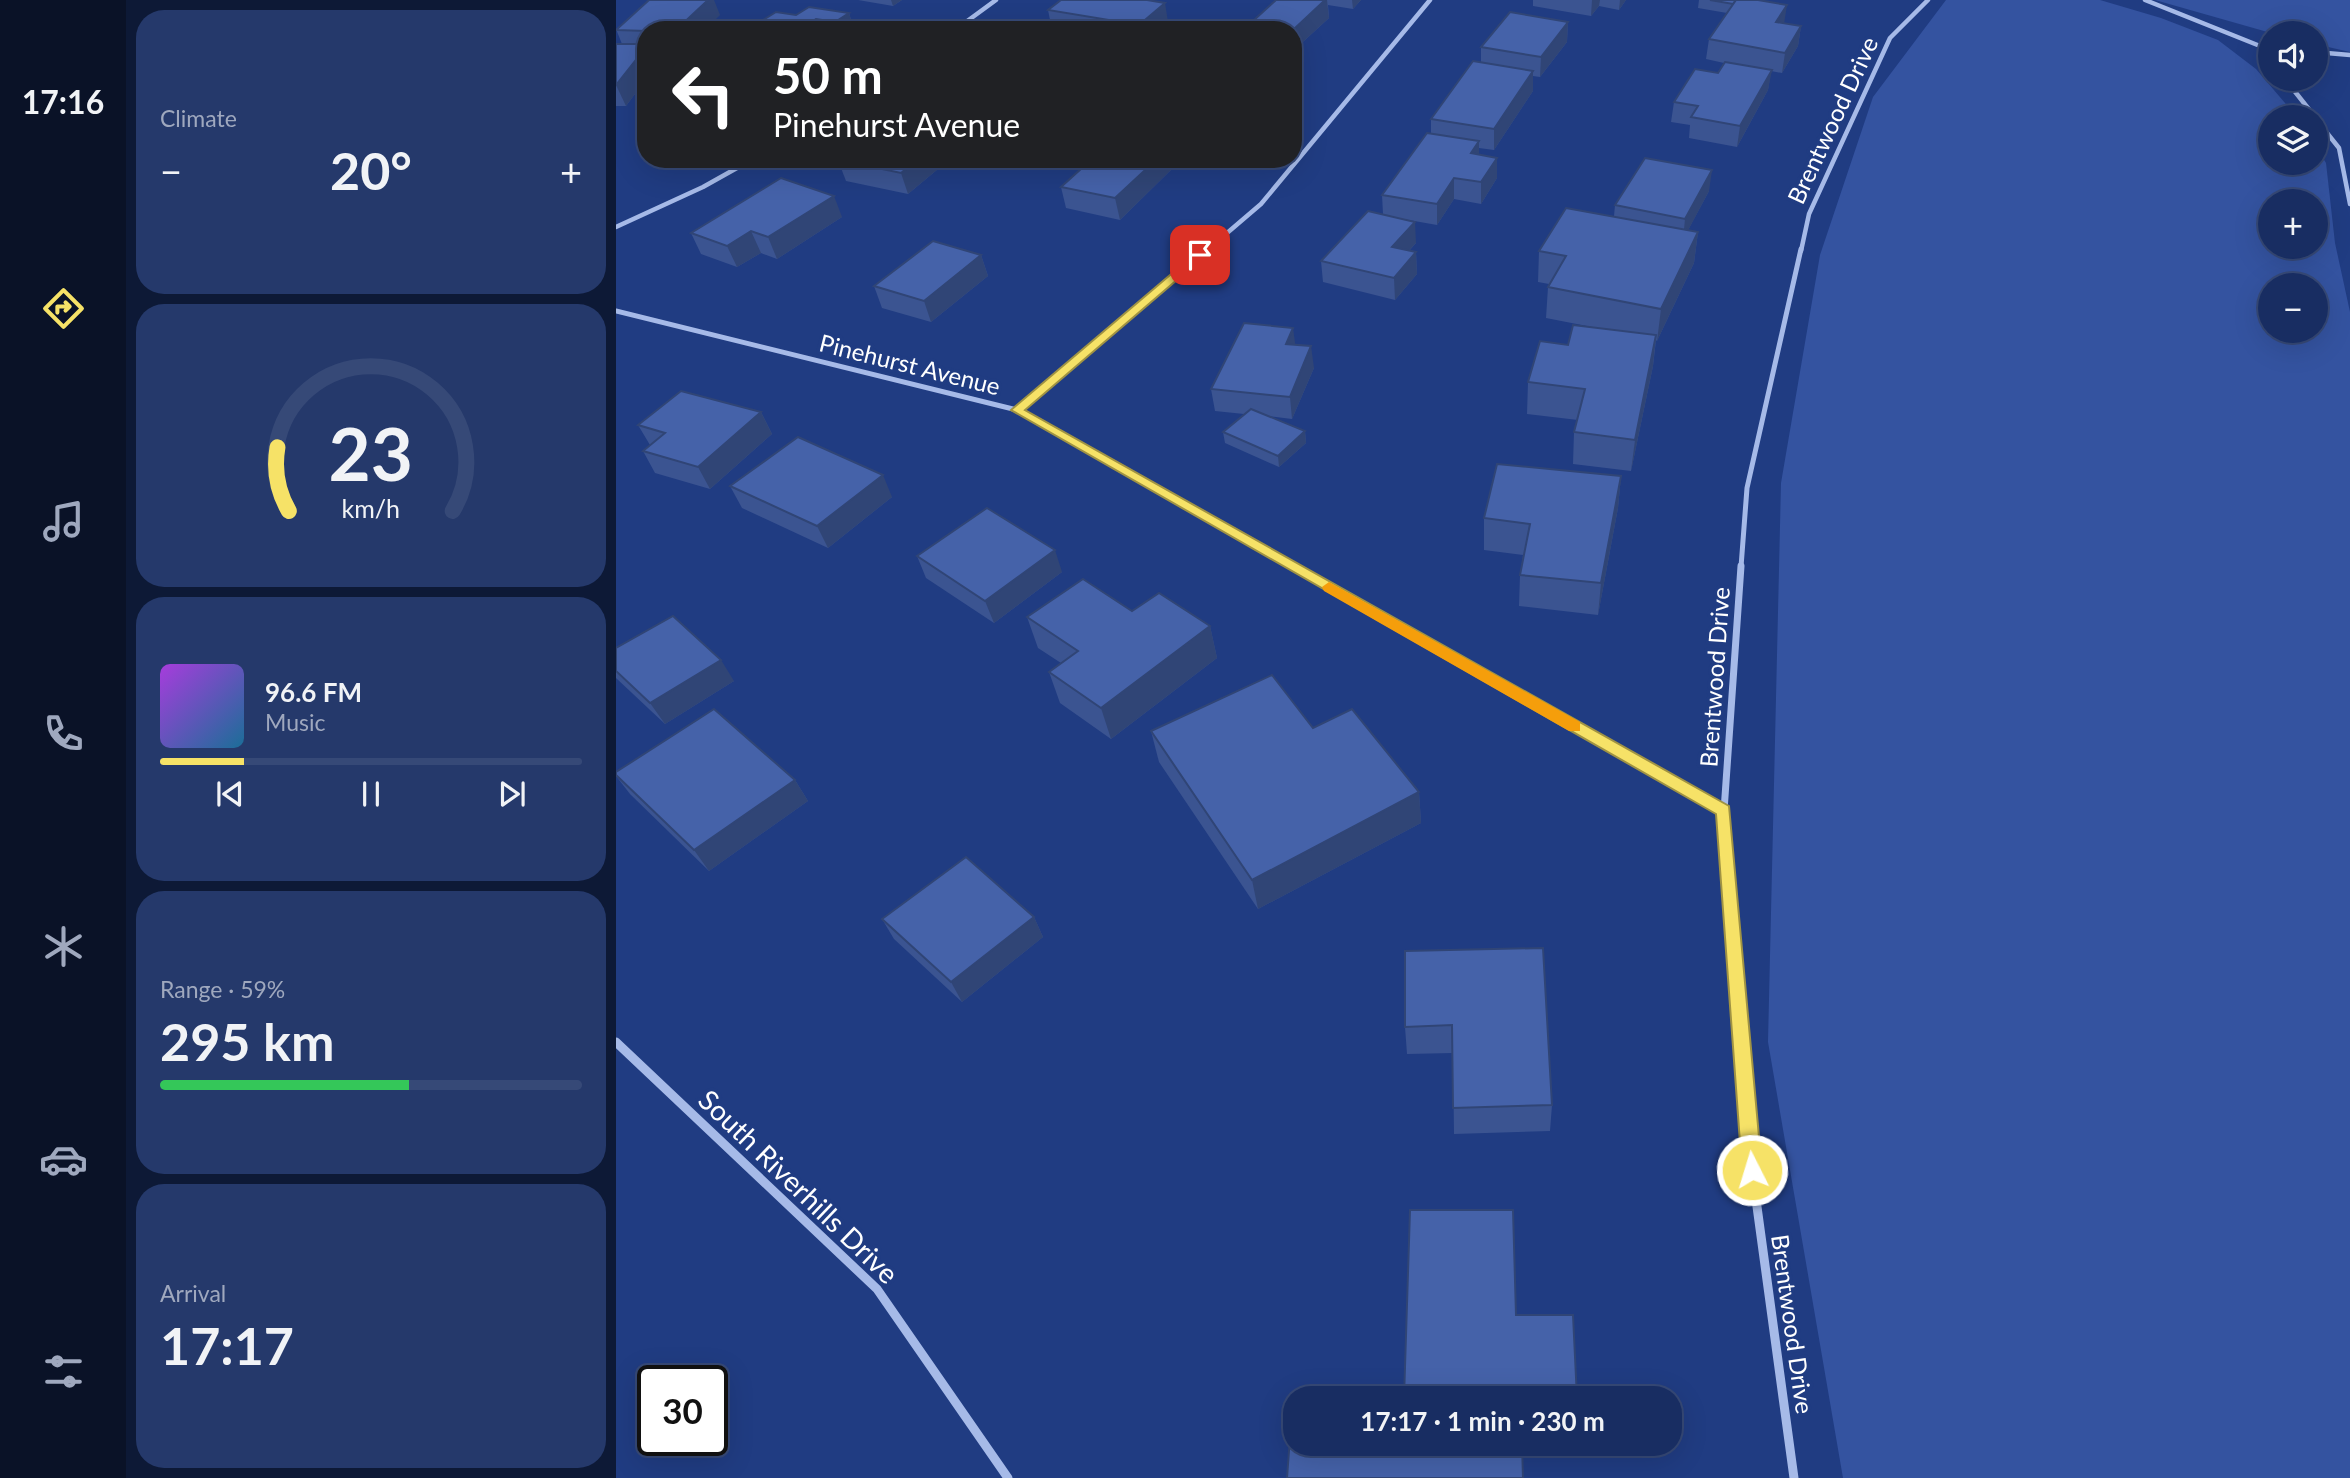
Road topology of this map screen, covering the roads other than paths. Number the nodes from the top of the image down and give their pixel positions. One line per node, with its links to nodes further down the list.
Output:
1 (996, 0): 5 (street)
2 (1430, 0): 12 (street)
3 (1928, 0): 19 (street, Brentwood Drive)
4 (2145, 0): 6 (street)
5 (967, 21)
6 (2258, 46)
7 (2328, 53): 8 (street)
8 (2350, 55)
9 (2294, 91): 10 (street)
10 (2305, 105)
11 (2328, 134): 15 (street)
12 (1302, 155)
13 (737, 168): 16 (street)
14 (1291, 168): 18 (street)
15 (2350, 204)
16 (616, 228)
17 (616, 311): 18 (street, Pinehurst Avenue)
18 (1017, 410): 19 (street, Pinehurst Avenue)
19 (1724, 811): 22 (street, Brentwood Drive)
20 (616, 1042): 21 (street, South Riverhills Drive)
21 (1008, 1478)
22 (1794, 1478)

